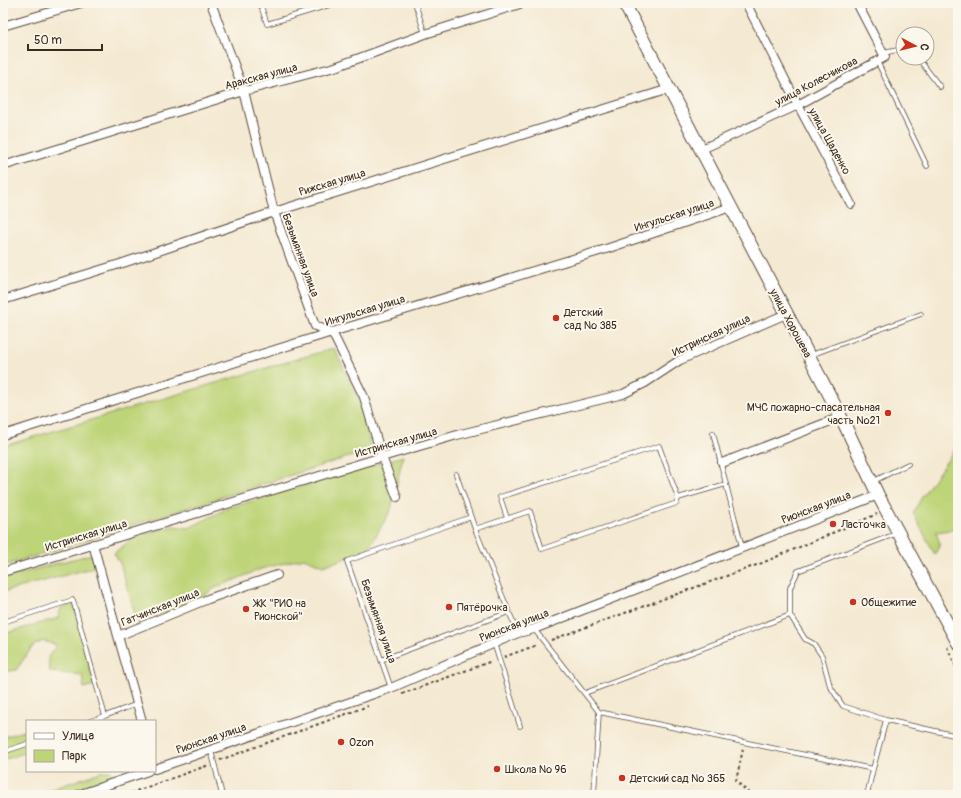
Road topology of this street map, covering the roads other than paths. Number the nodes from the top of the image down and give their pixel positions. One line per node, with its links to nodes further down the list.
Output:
1 (81, 3): 10 (street)
2 (211, 3): 18 (street, Безымянная улица)
3 (260, 3): 4 (lane)
4 (336, 3)
5 (415, 3): 11 (lane)
6 (523, 3): 11 (street, Аракская улица)
7 (624, 3): 17 (main road, улица Хорошева)
8 (746, 3): 19 (street, улица Щаденко)
9 (857, 3): 13 (street)
10 (3, 26)
11 (425, 34): 18 (street, Аракская улица)
12 (895, 51): 13 (lane)
13 (883, 53): 14 (street, улица Колесникова)
14 (877, 61): 19 (street, улица Колесникова); 22 (lane)
15 (924, 66): 16 (lane)
16 (940, 87)
17 (670, 89): 20 (main road, улица Хорошева); 25 (street, Рижская улица)
18 (244, 91): 21 (street, Аракская улица); 25 (street, Безымянная улица)
19 (798, 105): 20 (street, улица Колесникова); 23 (street, улица Щаденко)
20 (702, 149): 24 (main road, улица Хорошева)
21 (3, 166)
22 (927, 166)
23 (852, 204)
24 (733, 210): 27 (main road, улица Хорошева); 29 (street, Ингульская улица)
25 (274, 212): 26 (street, Рижская улица); 29 (street, Безымянная улица)
26 (3, 300)
27 (786, 314): 30 (main road, улица Хорошева); 34 (street, Истринская улица)
28 (921, 314): 30 (lane)
29 (332, 332): 33 (street, Ингульская улица); 34 (street)
30 (809, 356): 31 (main road, улица Хорошева)
31 (841, 417): 35 (street); 38 (main road, улица Хорошева)
32 (713, 433): 35 (lane)
33 (3, 435)
34 (382, 457): 41 (street); 47 (street, Истринская улица)
35 (722, 464): 39 (lane)
36 (908, 464): 38 (lane)
37 (456, 474): 43 (lane)
38 (872, 482): 40 (main road, улица Хорошева)
39 (726, 484): 42 (lane); 48 (lane)
40 (878, 495): 46 (main road, улица Хорошева); 48 (street, Рионская улица)
41 (397, 496)
42 (678, 498): 44 (lane); 44 (lane)
43 (471, 517): 45 (lane); 59 (lane, Безымянная улица)
44 (507, 518): 45 (lane)
45 (475, 529): 51 (lane)
46 (899, 533): 52 (lane); 58 (main road, улица Хорошева)
47 (93, 544): 49 (street, Истринская улица); 56 (street, Гатчинская улица)
48 (742, 547): 54 (street, Рионская улица)
49 (3, 572)
50 (277, 575): 56 (street, Гатчинская улица)
51 (509, 612): 55 (lane); 59 (lane)
52 (790, 615): 61 (lane); 67 (lane)
53 (3, 622): 64 (lane)
54 (534, 629): 55 (street, Рионская улица); 61 (lane)
55 (518, 633): 57 (street, Рионская улица)
56 (118, 636): 62 (street)
57 (494, 643): 60 (street, Рионская улица); 68 (lane)
58 (958, 643)
59 (381, 660): 60 (lane, Безымянная улица)
60 (391, 688): 71 (street, Рионская улица)
61 (585, 693): 63 (lane)
62 (137, 704): 64 (lane); 66 (street)
63 (599, 712): 74 (lane); 78 (lane)
64 (105, 716): 65 (lane)
65 (93, 720)
66 (142, 720)
67 (886, 720): 69 (lane); 74 (lane)
68 (520, 726)
69 (958, 736)
70 (26, 744): 72 (lane)
71 (211, 749): 73 (street, Рионская улица); 77 (lane)
72 (3, 752)
73 (156, 767)
74 (873, 769): 79 (lane)
75 (142, 772): 76 (street, Рионская улица)
76 (78, 795)
77 (222, 795)
78 (594, 795)
79 (867, 795)

